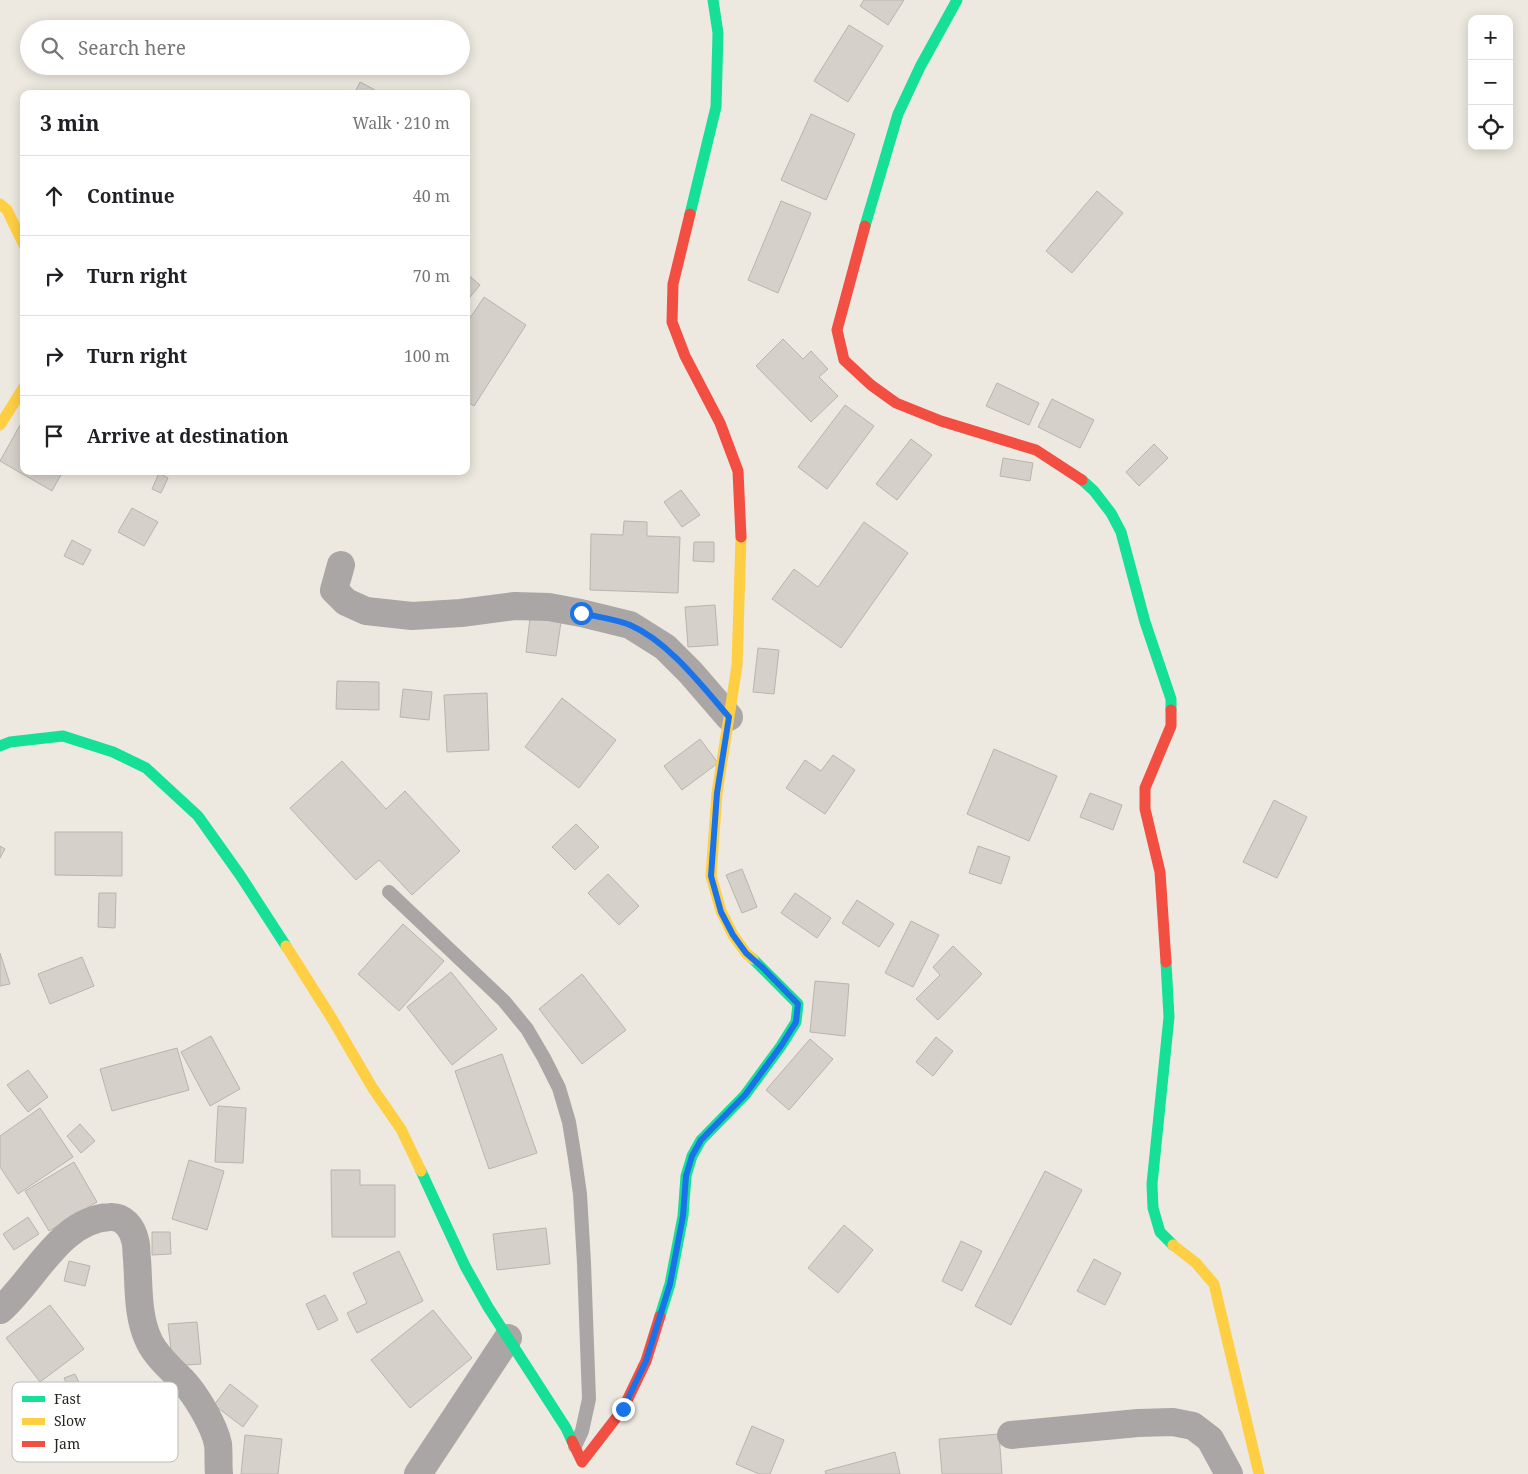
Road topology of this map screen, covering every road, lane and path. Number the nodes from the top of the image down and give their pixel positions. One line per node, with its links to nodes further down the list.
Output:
1 (713, 0): 8 (street)
2 (957, 0): 20 (street)
3 (0, 204): 4 (street)
4 (20, 237)
5 (20, 393): 6 (street)
6 (0, 425)
7 (341, 565): 8 (street)
8 (729, 717): 15 (street)
9 (0, 746): 12 (street)
10 (389, 892): 14 (lane)
11 (0, 1310): 16 (street)
12 (508, 1338): 14 (street); 17 (street)
13 (1011, 1435): 19 (street)
14 (575, 1447): 15 (street)
15 (580, 1465): 18 (street)
16 (219, 1474)
17 (418, 1474)
18 (589, 1474)
19 (1230, 1474)
20 (1259, 1474)

